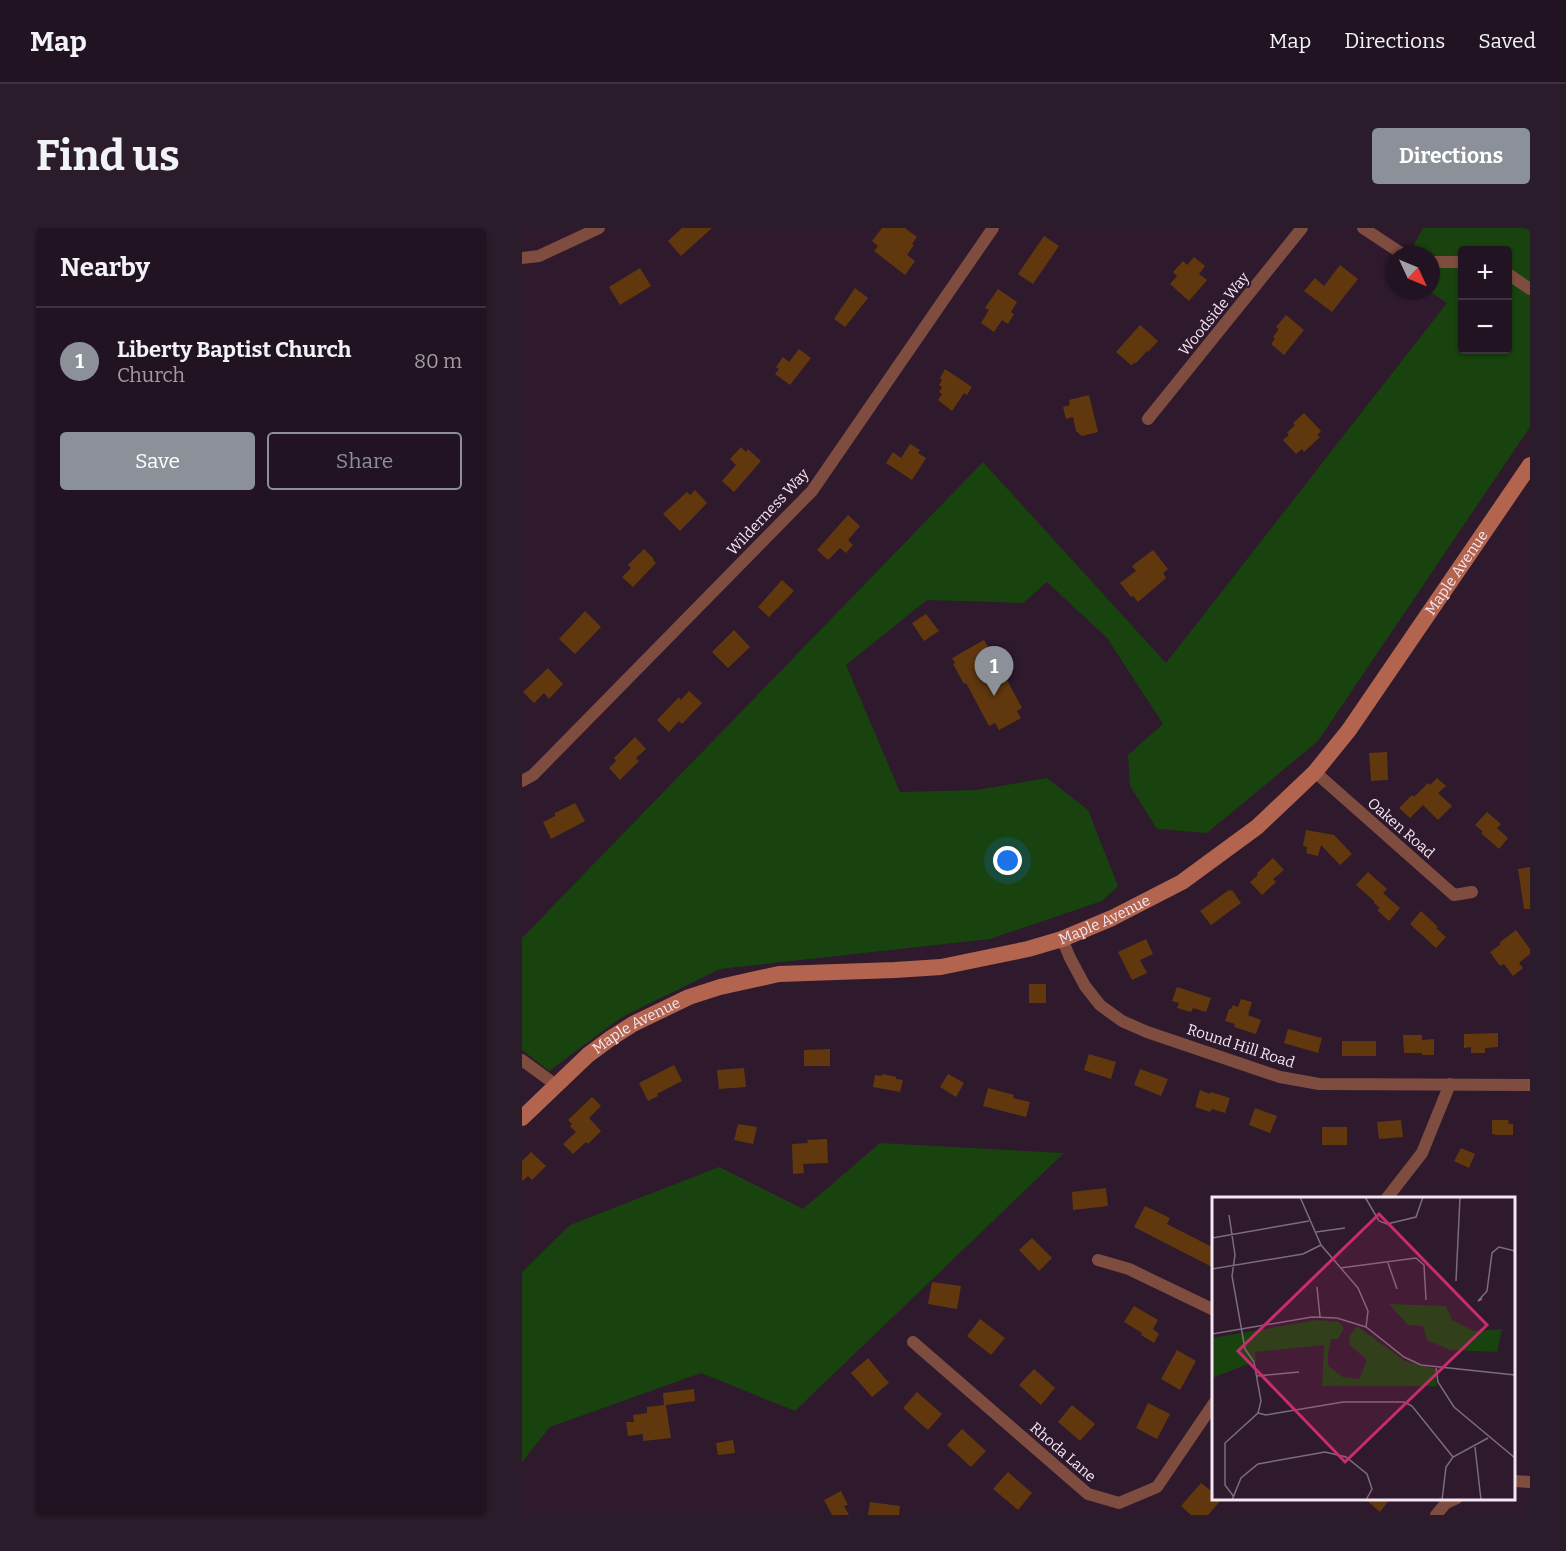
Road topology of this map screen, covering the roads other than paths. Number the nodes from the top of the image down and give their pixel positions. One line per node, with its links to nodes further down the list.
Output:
1 (599, 228): 6 (street)
2 (993, 228): 14 (street, Wilderness Way)
3 (1302, 228): 11 (street, Woodside Way)
4 (1363, 228): 5 (street)
5 (1390, 246)
6 (522, 258)
7 (1440, 262): 8 (street)
8 (1458, 262)
9 (1512, 277): 10 (street)
10 (1530, 289)
11 (1148, 419)
12 (1530, 465): 13 (main road, Maple Avenue)
13 (1315, 772): 15 (street, Oaken Road); 16 (main road, Maple Avenue)
14 (522, 781)
15 (1472, 892)
16 (1062, 939): 18 (street, Round Hill Road); 19 (main road, Maple Avenue)
17 (522, 1060): 19 (street)
18 (1450, 1084): 20 (street, Round Hill Road); 22 (street)
19 (556, 1085): 21 (main road, Maple Avenue)
20 (1530, 1085)
21 (522, 1118)
22 (1388, 1197)
23 (1098, 1260): 24 (street)
24 (1212, 1309)
25 (913, 1342): 26 (street, Rhoda Lane)
26 (1212, 1406)
27 (1515, 1481): 28 (street)
28 (1530, 1482)
29 (1453, 1500): 30 (street)
30 (1436, 1515)

